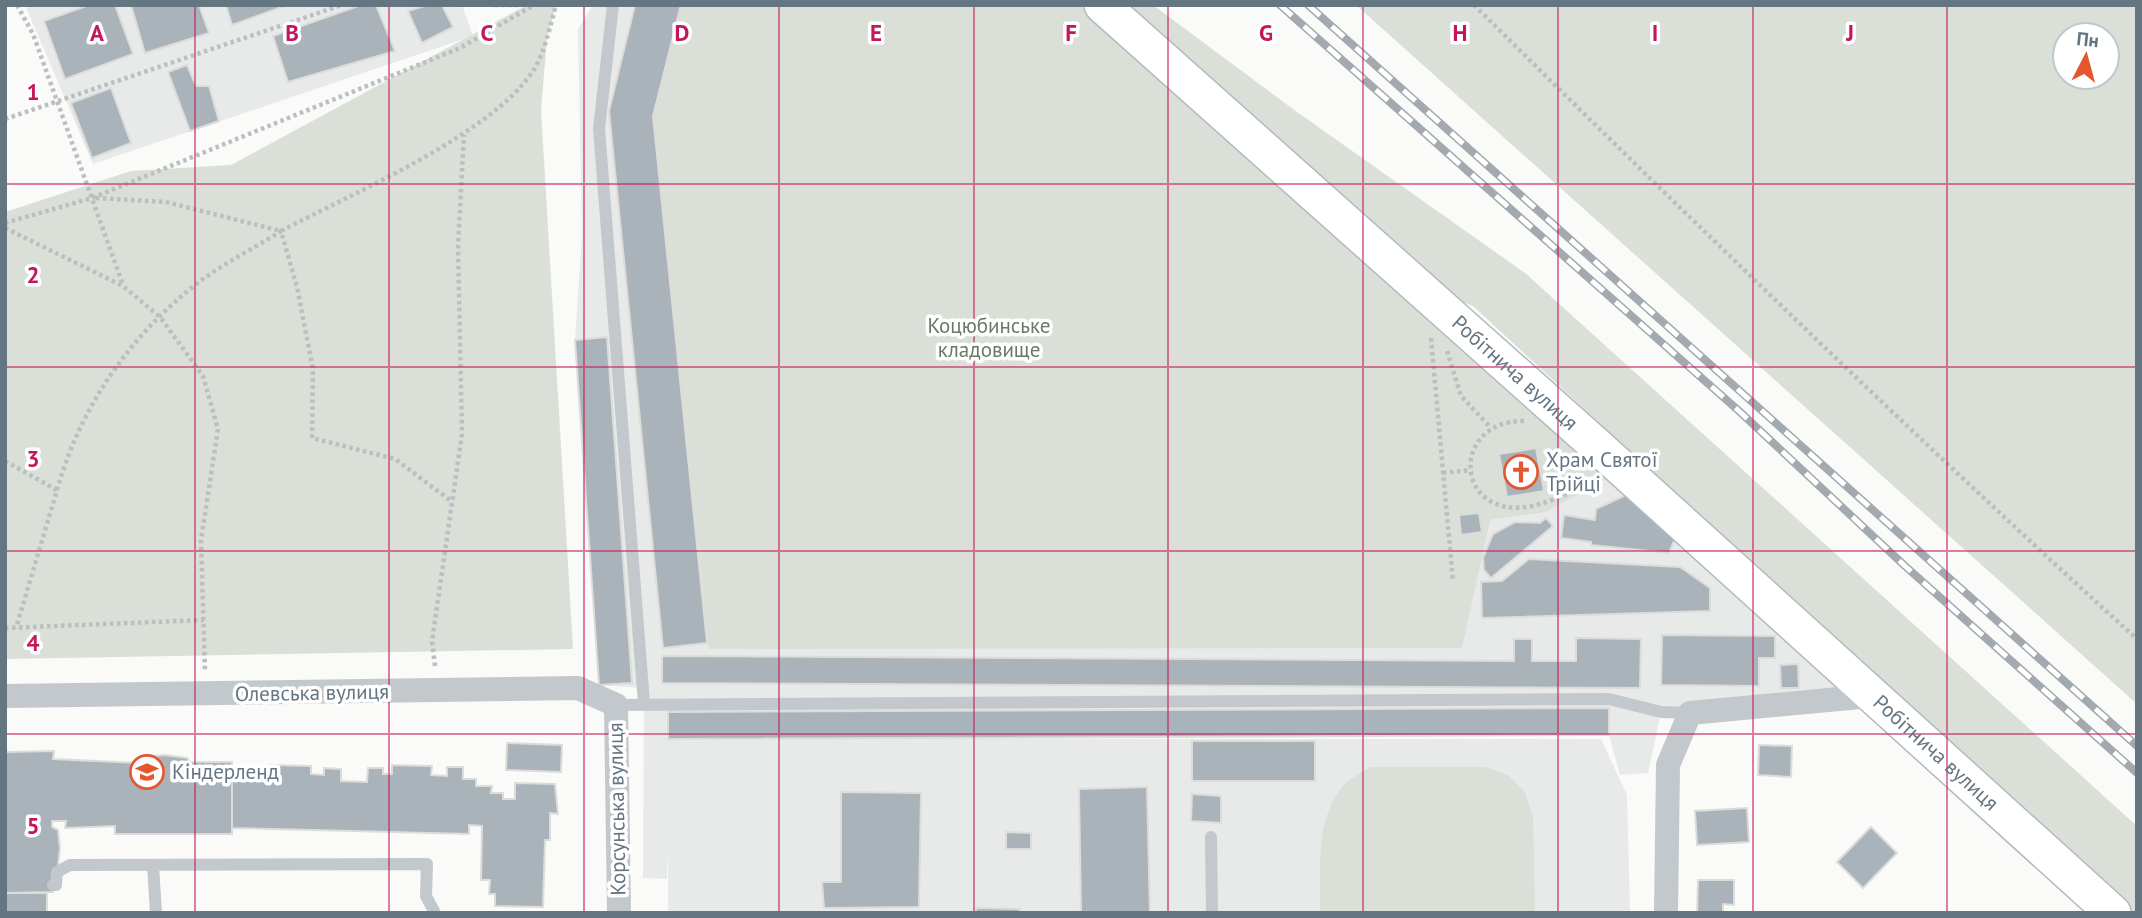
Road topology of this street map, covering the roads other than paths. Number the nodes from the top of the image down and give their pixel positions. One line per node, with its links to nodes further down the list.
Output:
1 (614, 5): 5 (lane)
2 (1102, 5): 4 (street, Робітнича вулиця)
3 (5, 696): 6 (street, Олевська вулиця)
4 (1871, 696): 7 (street); 11 (street, Робітнича вулиця)
5 (644, 703): 6 (lane); 7 (lane)
6 (616, 705): 14 (street, Корсунська вулиця)
7 (1690, 713): 16 (street)
8 (1211, 837): 15 (lane)
9 (153, 865): 10 (lane); 12 (lane); 13 (lane)
10 (53, 886)
11 (2097, 907)
12 (156, 913)
13 (435, 913)
14 (619, 913)
15 (1212, 913)
16 (1666, 913)

